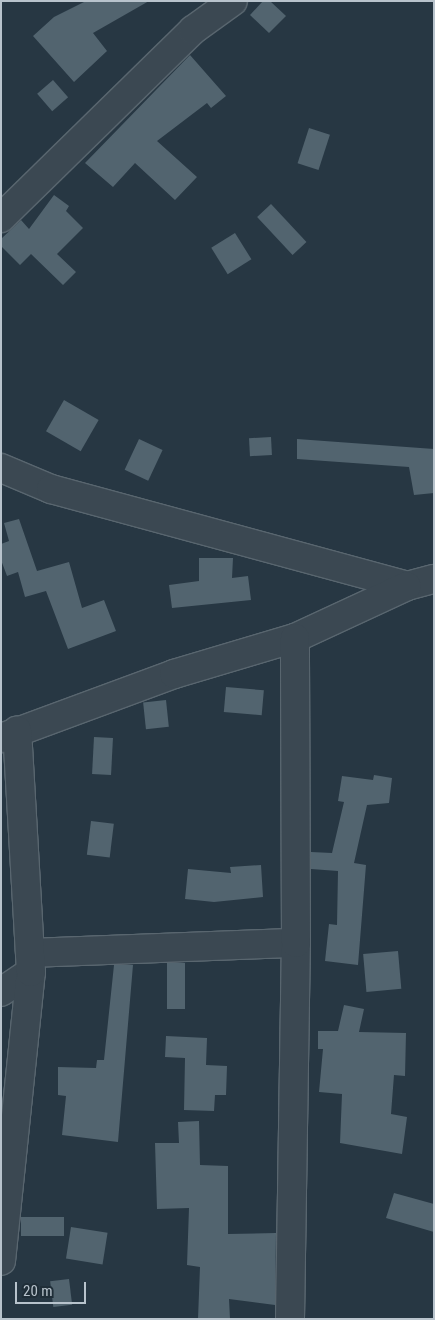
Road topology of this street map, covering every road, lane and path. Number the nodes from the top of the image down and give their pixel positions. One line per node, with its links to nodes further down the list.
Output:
1 (233, 1): 2 (street)
2 (1, 218)
3 (1, 468): 5 (street)
4 (434, 579): 5 (street)
5 (407, 586): 6 (street)
6 (295, 638): 7 (street); 8 (street)
7 (9, 734): 9 (street)
8 (296, 942): 9 (street); 12 (street)
9 (30, 962): 10 (street); 11 (street)
10 (1, 992)
11 (1, 1261)
12 (290, 1319)

